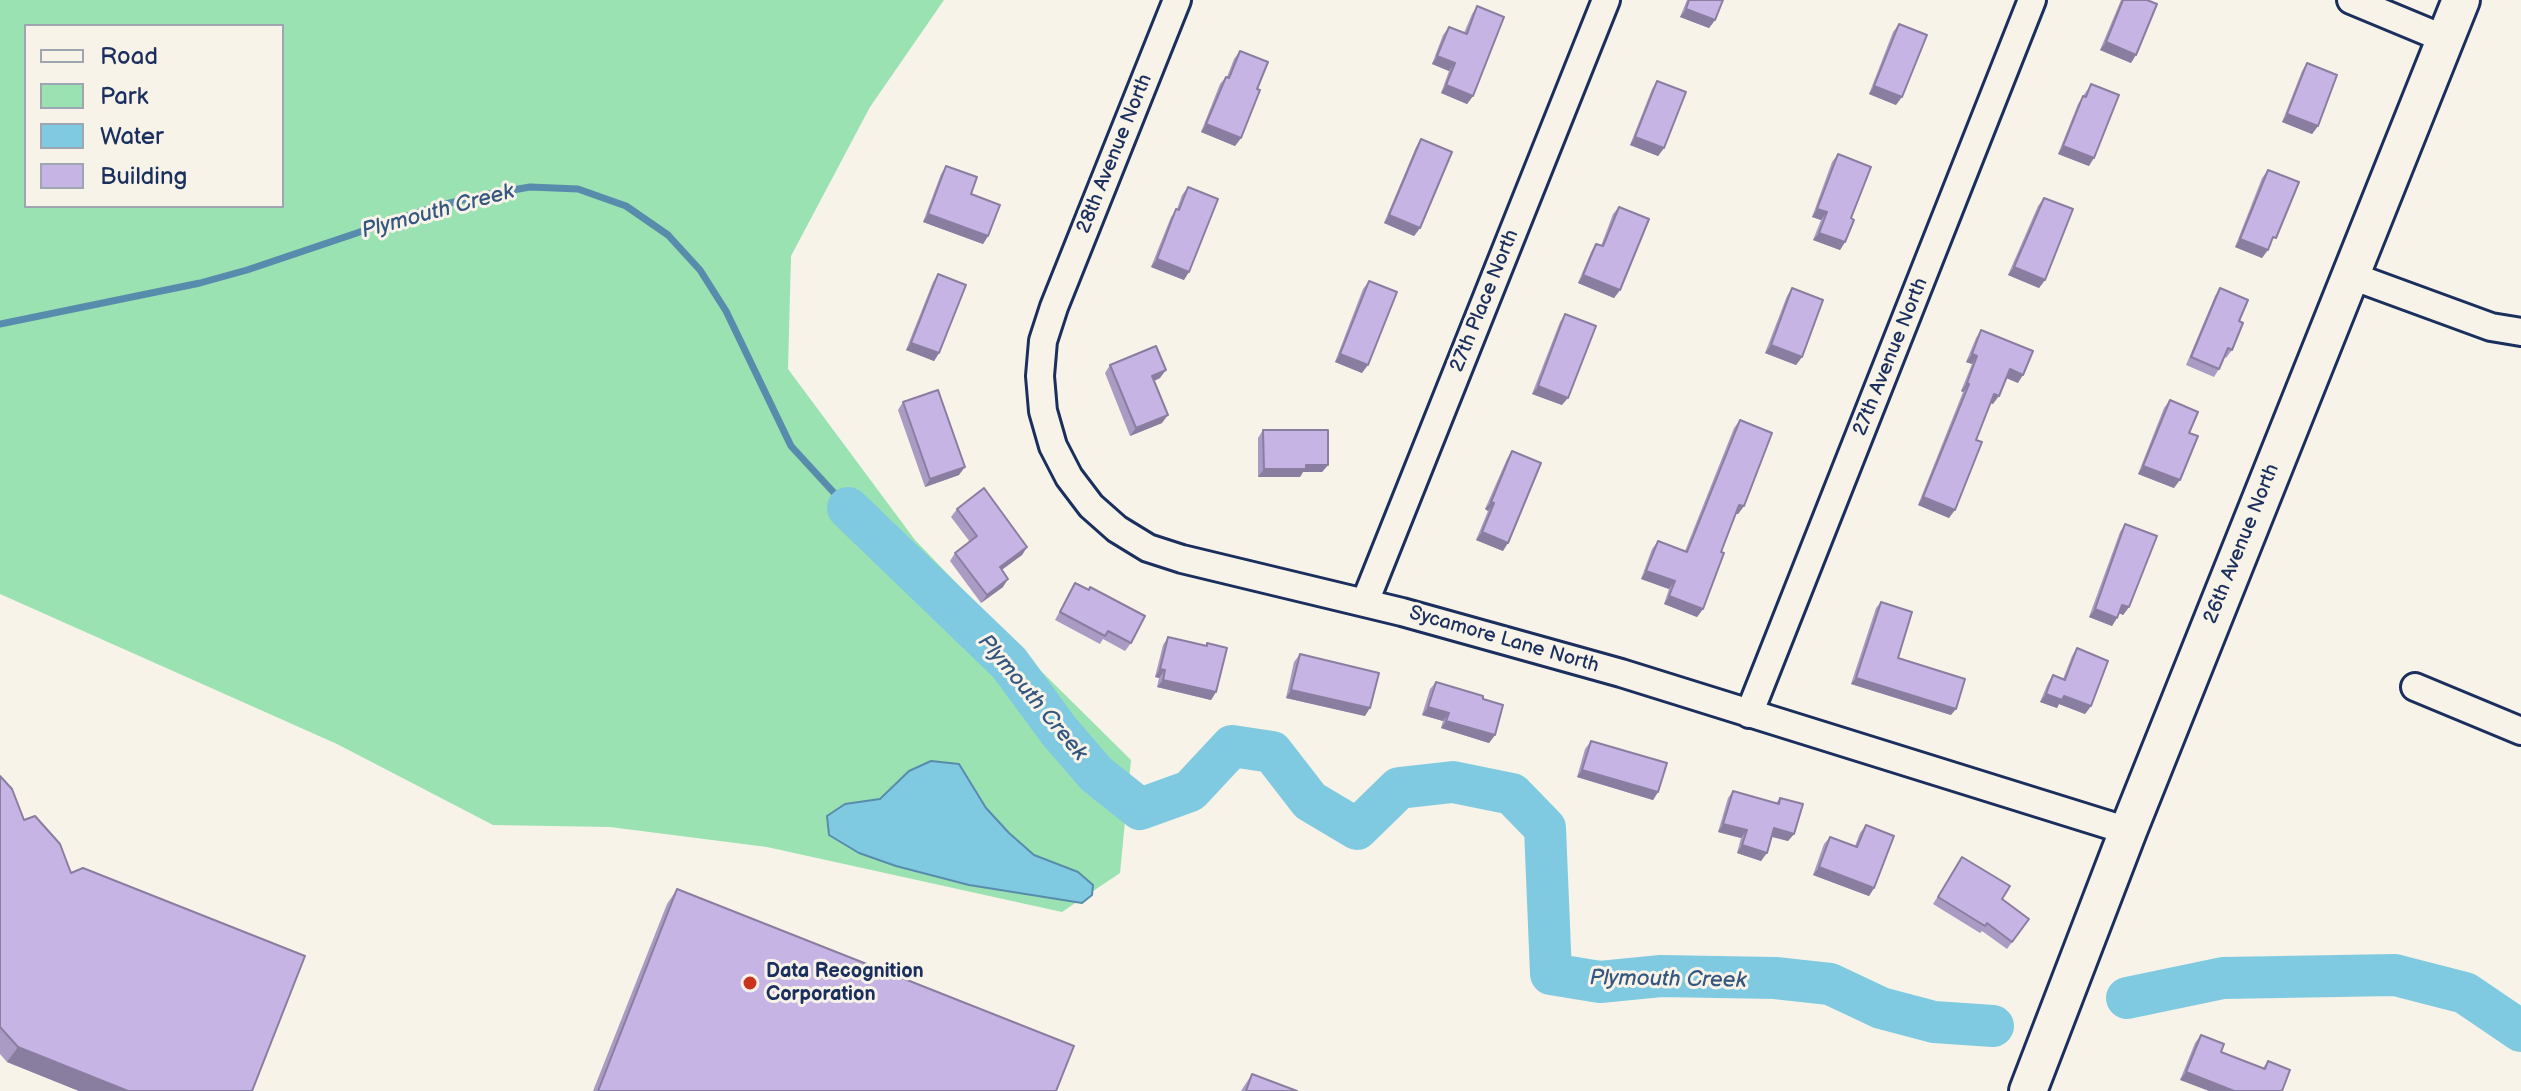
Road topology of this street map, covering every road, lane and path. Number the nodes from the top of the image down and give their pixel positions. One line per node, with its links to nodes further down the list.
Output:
1 (1177, 0): 8 (street, 28th Avenue North)
2 (1606, 0): 10 (street, 27th Place North)
3 (2032, 0): 12 (street, 27th Avenue North)
4 (2351, 0): 6 (street)
5 (2461, 0): 6 (street, 26th Avenue North)
6 (2445, 39): 7 (street, 26th Avenue North)
7 (2349, 275): 9 (street); 14 (street, 26th Avenue North)
8 (1054, 307): 10 (street, Sycamore Lane North)
9 (2521, 332)
10 (1365, 602): 12 (street, Sycamore Lane North)
11 (2415, 687): 13 (street)
12 (1749, 714): 14 (street, Sycamore Lane North)
13 (2521, 731)
14 (2128, 831): 15 (street, 26th Avenue North)
15 (2028, 1091)

